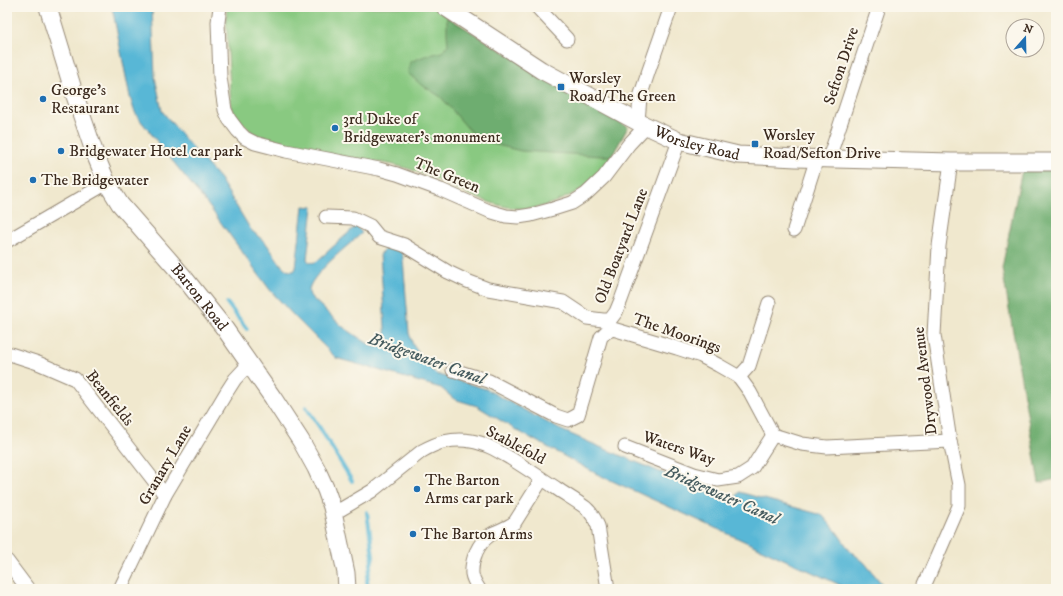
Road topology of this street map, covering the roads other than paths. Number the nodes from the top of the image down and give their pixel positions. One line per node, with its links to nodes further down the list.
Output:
1 (48, 7): 13 (main road, Barton Road)
2 (220, 7): 8 (street, The Green)
3 (445, 7): 8 (main road, Worsley Road)
4 (537, 7): 7 (street)
5 (672, 7): 8 (street)
6 (879, 7): 10 (street, Sefton Drive)
7 (567, 39)
8 (642, 124): 9 (main road, Worsley Road)
9 (679, 141): 10 (main road, Worsley Road); 14 (street, Old Boatyard Lane)
10 (823, 158): 11 (main road, Worsley Road); 15 (street, Sefton Drive)
11 (951, 162): 12 (main road, Worsley Road); 23 (street, Drywood Avenue)
12 (1056, 162)
13 (107, 183): 16 (street); 19 (main road, Barton Road)
14 (326, 217)
15 (794, 230)
16 (7, 241)
17 (769, 303): 21 (street)
18 (7, 353): 26 (street, Beanfields)
19 (249, 364): 26 (street, Granary Lane); 27 (main road, Barton Road)
20 (453, 370): 21 (street, The Moorings)
21 (739, 377): 22 (street, The Moorings)
22 (773, 435): 23 (street); 24 (street, Waters Way)
23 (950, 441): 34 (street, Drywood Avenue)
24 (625, 447)
25 (542, 479): 27 (street, Stablefold); 32 (street); 33 (street, Stablefold)
26 (165, 495): 30 (street, Granary Lane)
27 (333, 514): 31 (main road, Barton Road)
28 (7, 561): 29 (street)
29 (28, 589)
30 (120, 589)
31 (346, 589)
32 (479, 589)
33 (608, 589)
34 (925, 589)

